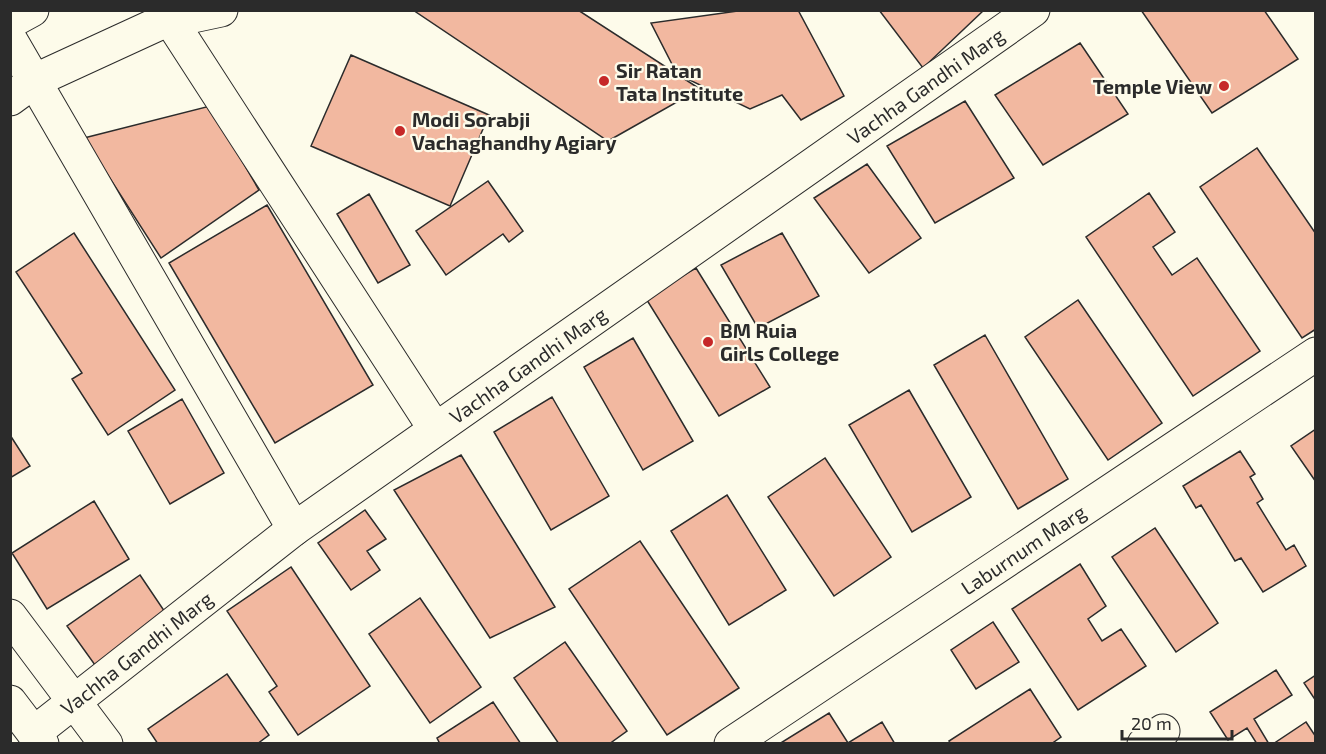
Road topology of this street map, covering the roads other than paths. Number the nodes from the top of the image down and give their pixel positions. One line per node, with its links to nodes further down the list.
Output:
1 (33, 10): 5 (street)
2 (221, 10): 4 (street)
3 (1033, 10): 9 (street, Vachha Gandhi Marg)
4 (171, 21): 7 (street); 9 (street)
5 (10, 22)
6 (10, 39): 7 (street)
7 (23, 89): 10 (street)
8 (1316, 354): 16 (street, Laburnum Marg)
9 (435, 429): 10 (street, Vachha Gandhi Marg)
10 (294, 528): 12 (street, Vachha Gandhi Marg)
11 (10, 616): 12 (street)
12 (74, 700): 14 (street, Vachha Gandhi Marg); 15 (street)
13 (10, 702): 14 (street)
14 (38, 738)
15 (106, 744)
16 (731, 744)

